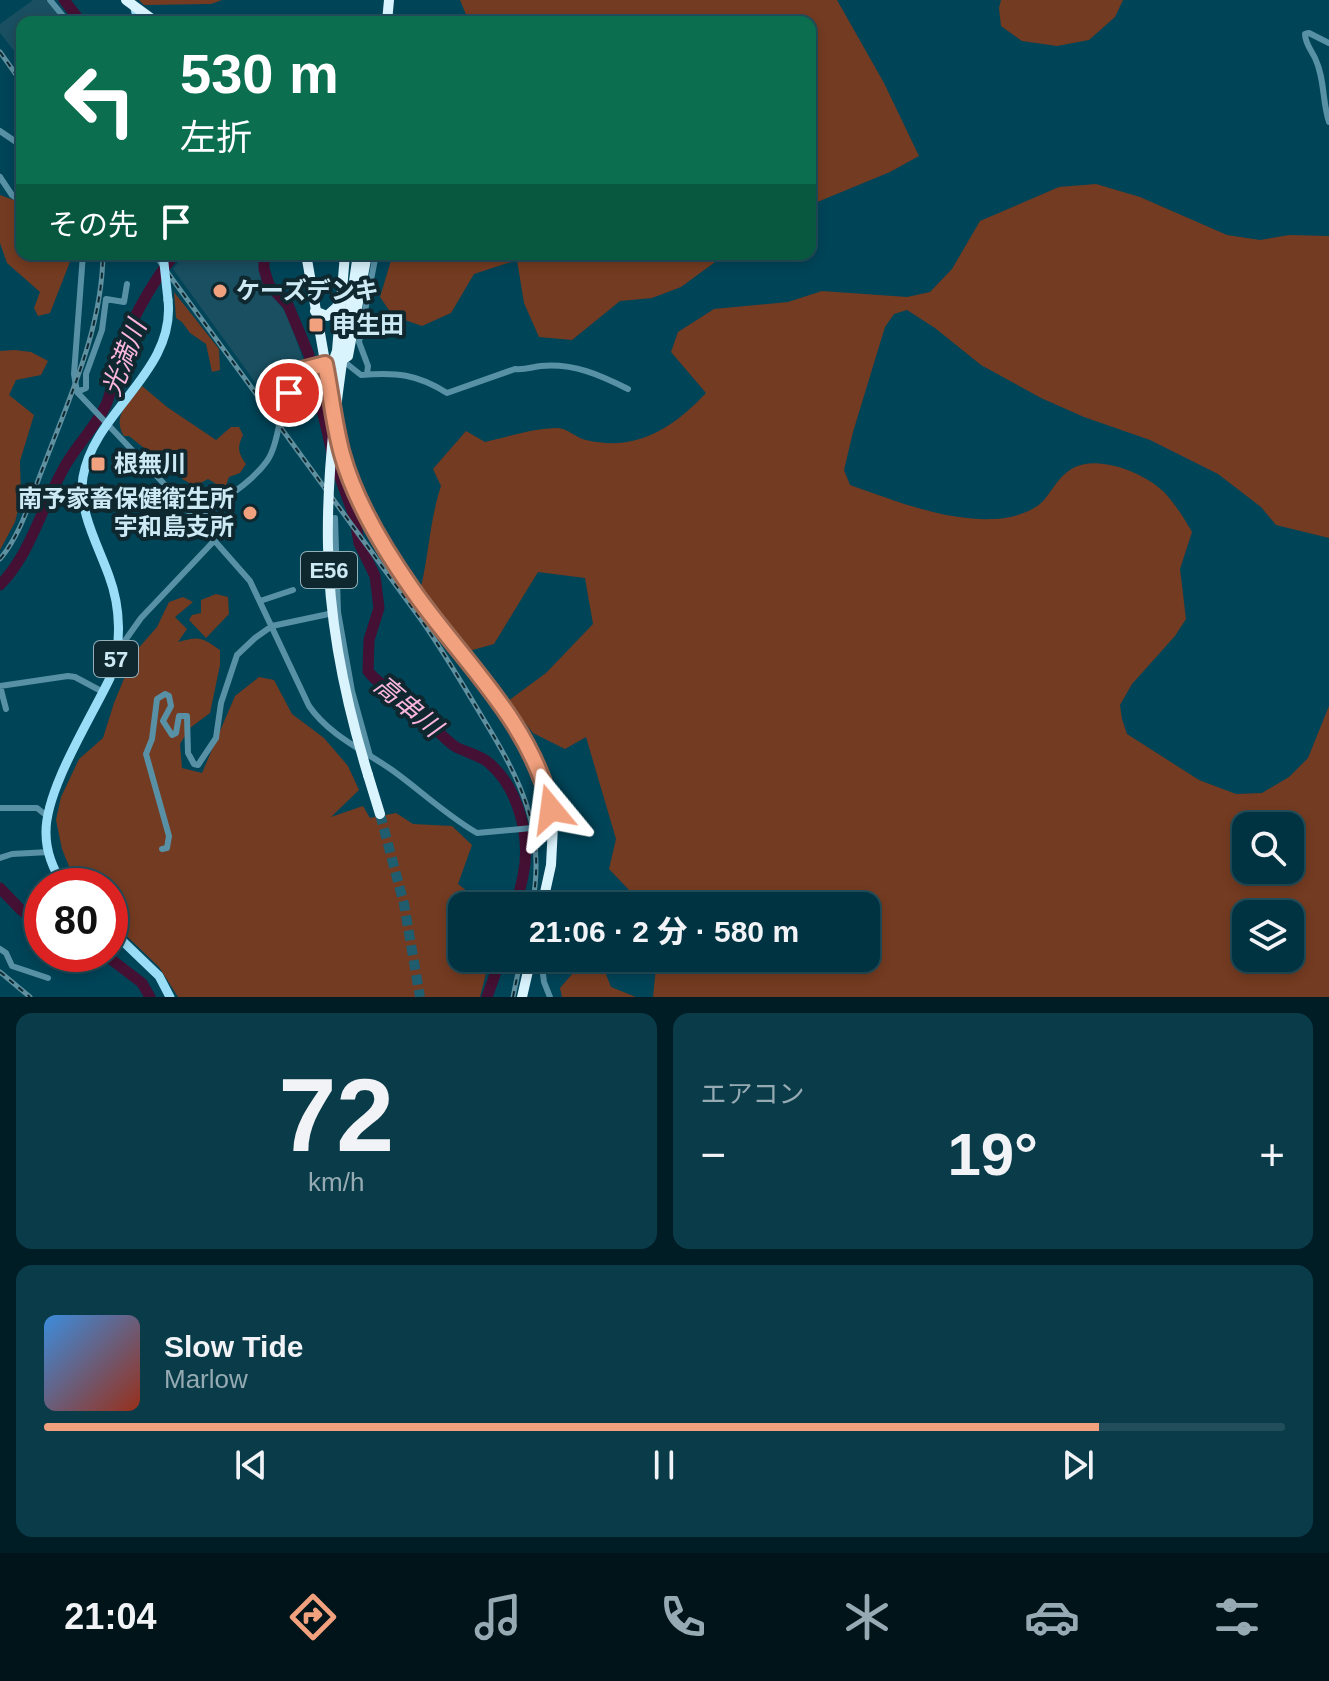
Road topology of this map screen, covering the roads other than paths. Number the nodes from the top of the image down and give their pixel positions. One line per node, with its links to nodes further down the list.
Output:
1 (50, 0): 4 (street)
2 (126, 0): 3 (highway)
3 (135, 8): 5 (main road); 6 (highway)
4 (63, 16)
5 (137, 16)
6 (147, 16)
7 (1329, 43): 8 (street)
8 (1329, 122)
9 (0, 177): 10 (street)
10 (16, 198)
11 (83, 260): 25 (street)
12 (164, 260): 26 (main road, 57, bridge)
13 (307, 260): 20 (highway)
14 (344, 260): 19 (highway)
15 (357, 260): 21 (highway, E56, bridge)
16 (366, 260): 21 (highway)
17 (375, 260): 23 (street)
18 (127, 284): 25 (street)
19 (341, 293): 20 (highway); 21 (highway)
20 (315, 311): 22 (highway)
21 (341, 359): 22 (highway); 23 (street); 39 (highway, E56, bridge)
22 (322, 365): 28 (street); 41 (highway)
23 (367, 374): 24 (street)
24 (628, 389)
25 (77, 392): 26 (street)
26 (101, 420): 28 (street); 34 (main road, 57)
27 (335, 518): 32 (street)
28 (195, 519): 29 (street)
29 (213, 542): 31 (street); 34 (street)
30 (293, 590): 31 (street)
31 (260, 601): 33 (street)
32 (338, 612): 33 (street); 37 (street)
33 (272, 626): 37 (street); 42 (street)
34 (117, 652): 35 (main road, 57)
35 (103, 692): 36 (street); 40 (main road, 57)
36 (6, 709)
37 (370, 756): 41 (street)
38 (0, 808): 40 (street)
39 (380, 814)
40 (47, 816): 43 (main road, 57)
41 (553, 826): 46 (highway)
42 (162, 849)
43 (49, 852): 44 (street); 45 (main road, 57)
44 (0, 858)
45 (54, 868)
46 (545, 892)
47 (128, 946): 52 (main road)
48 (0, 949): 51 (street)
49 (528, 972): 53 (highway)
50 (543, 972): 54 (street)
51 (48, 978)
52 (170, 997)
53 (522, 997)
54 (550, 997)

